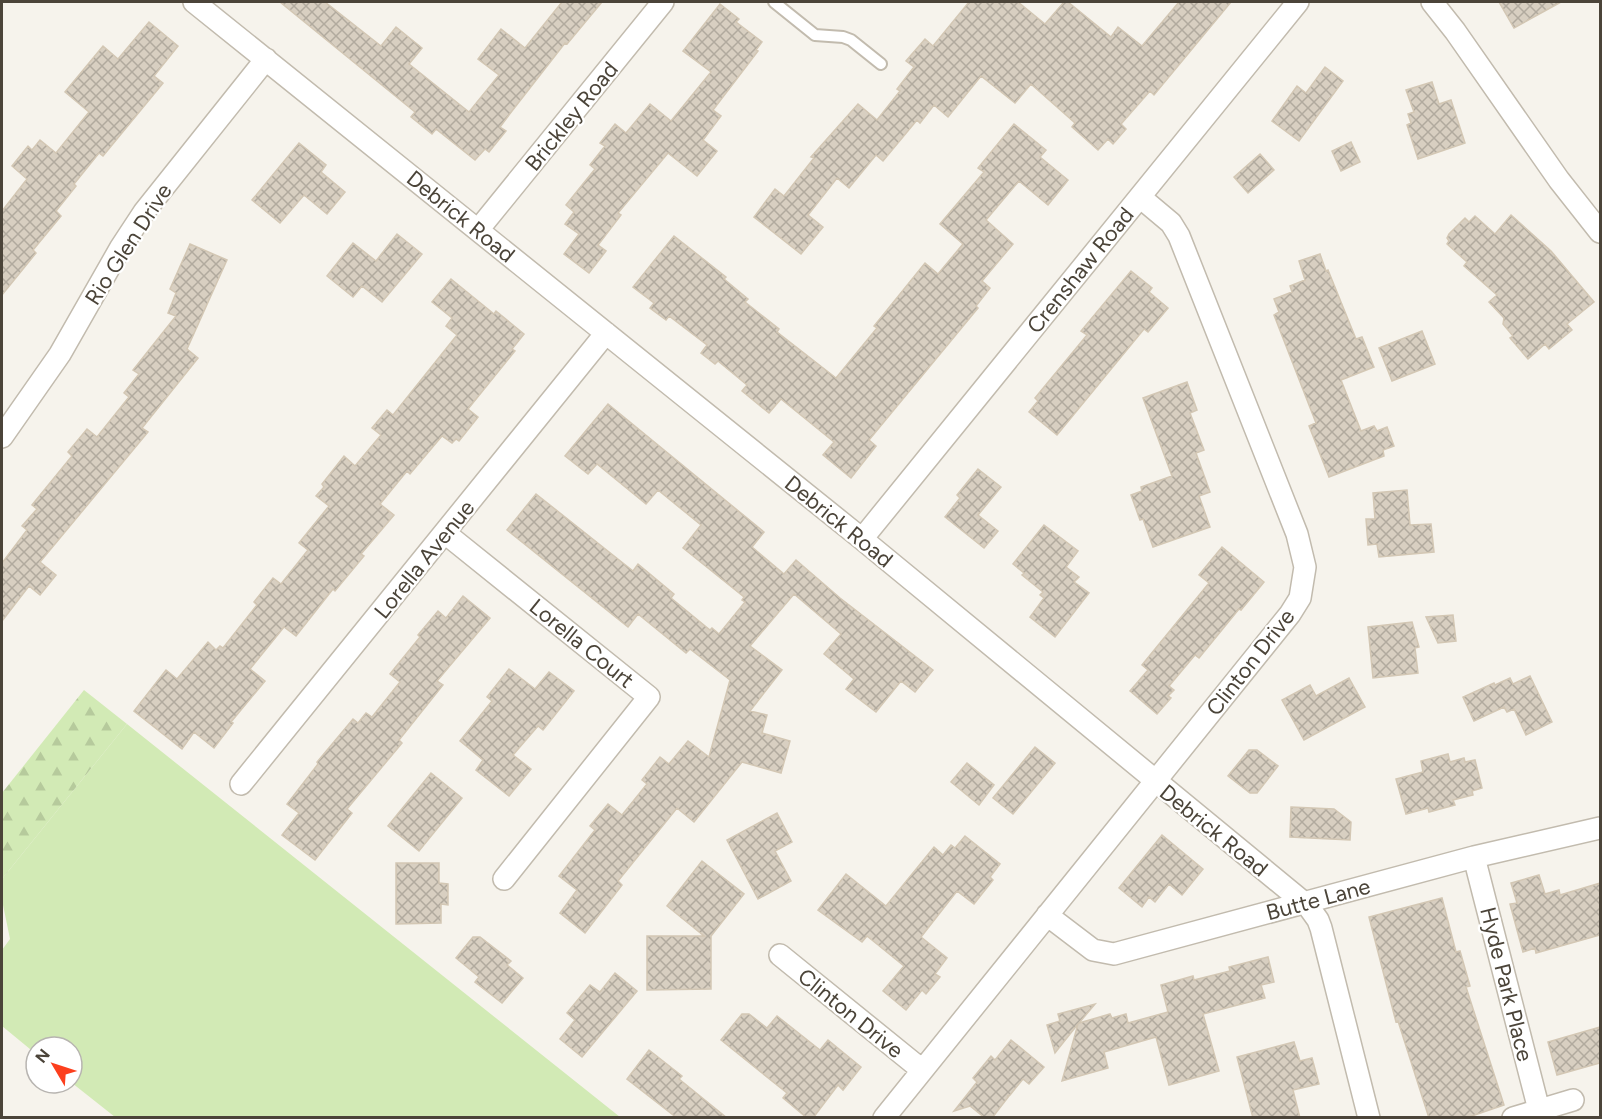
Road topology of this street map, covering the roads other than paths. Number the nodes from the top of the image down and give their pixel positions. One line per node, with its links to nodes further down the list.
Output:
1 (194, 2): 6 (street, Debrick Road)
2 (663, 2): 9 (street, Brickley Road)
3 (774, 2): 7 (lane)
4 (1298, 2): 8 (street, Crenshaw Road)
5 (1432, 2): 10 (street)
6 (266, 59): 9 (street, Debrick Road); 12 (street, Rio Glen Drive)
7 (881, 64)
8 (1140, 197): 14 (street, Crenshaw Road); 15 (street, Clinton Drive)
9 (478, 230): 11 (street, Debrick Road)
10 (1600, 232)
11 (606, 333): 13 (street, Lorella Avenue); 14 (street, Debrick Road)
12 (2, 436)
13 (445, 533): 16 (street, Lorella Avenue); 19 (street, Lorella Court)
14 (862, 539): 15 (street, Debrick Road)
15 (1154, 781): 20 (street, Debrick Road); 21 (street, Clinton Drive)
16 (241, 784)
17 (1600, 828): 18 (street, Butte Lane)
18 (1474, 858): 20 (street, Butte Lane); 25 (street, Hyde Park Place)
19 (504, 879)
20 (1303, 902): 21 (street, Butte Lane); 27 (street, Debrick Road)
21 (1047, 915): 23 (street, Clinton Drive)
22 (780, 955): 23 (street, Clinton Drive)
23 (922, 1070): 26 (street, Clinton Drive)
24 (1573, 1100): 25 (street)
25 (1539, 1110): 28 (street)
26 (884, 1118)
27 (1369, 1118)
28 (1513, 1118)

